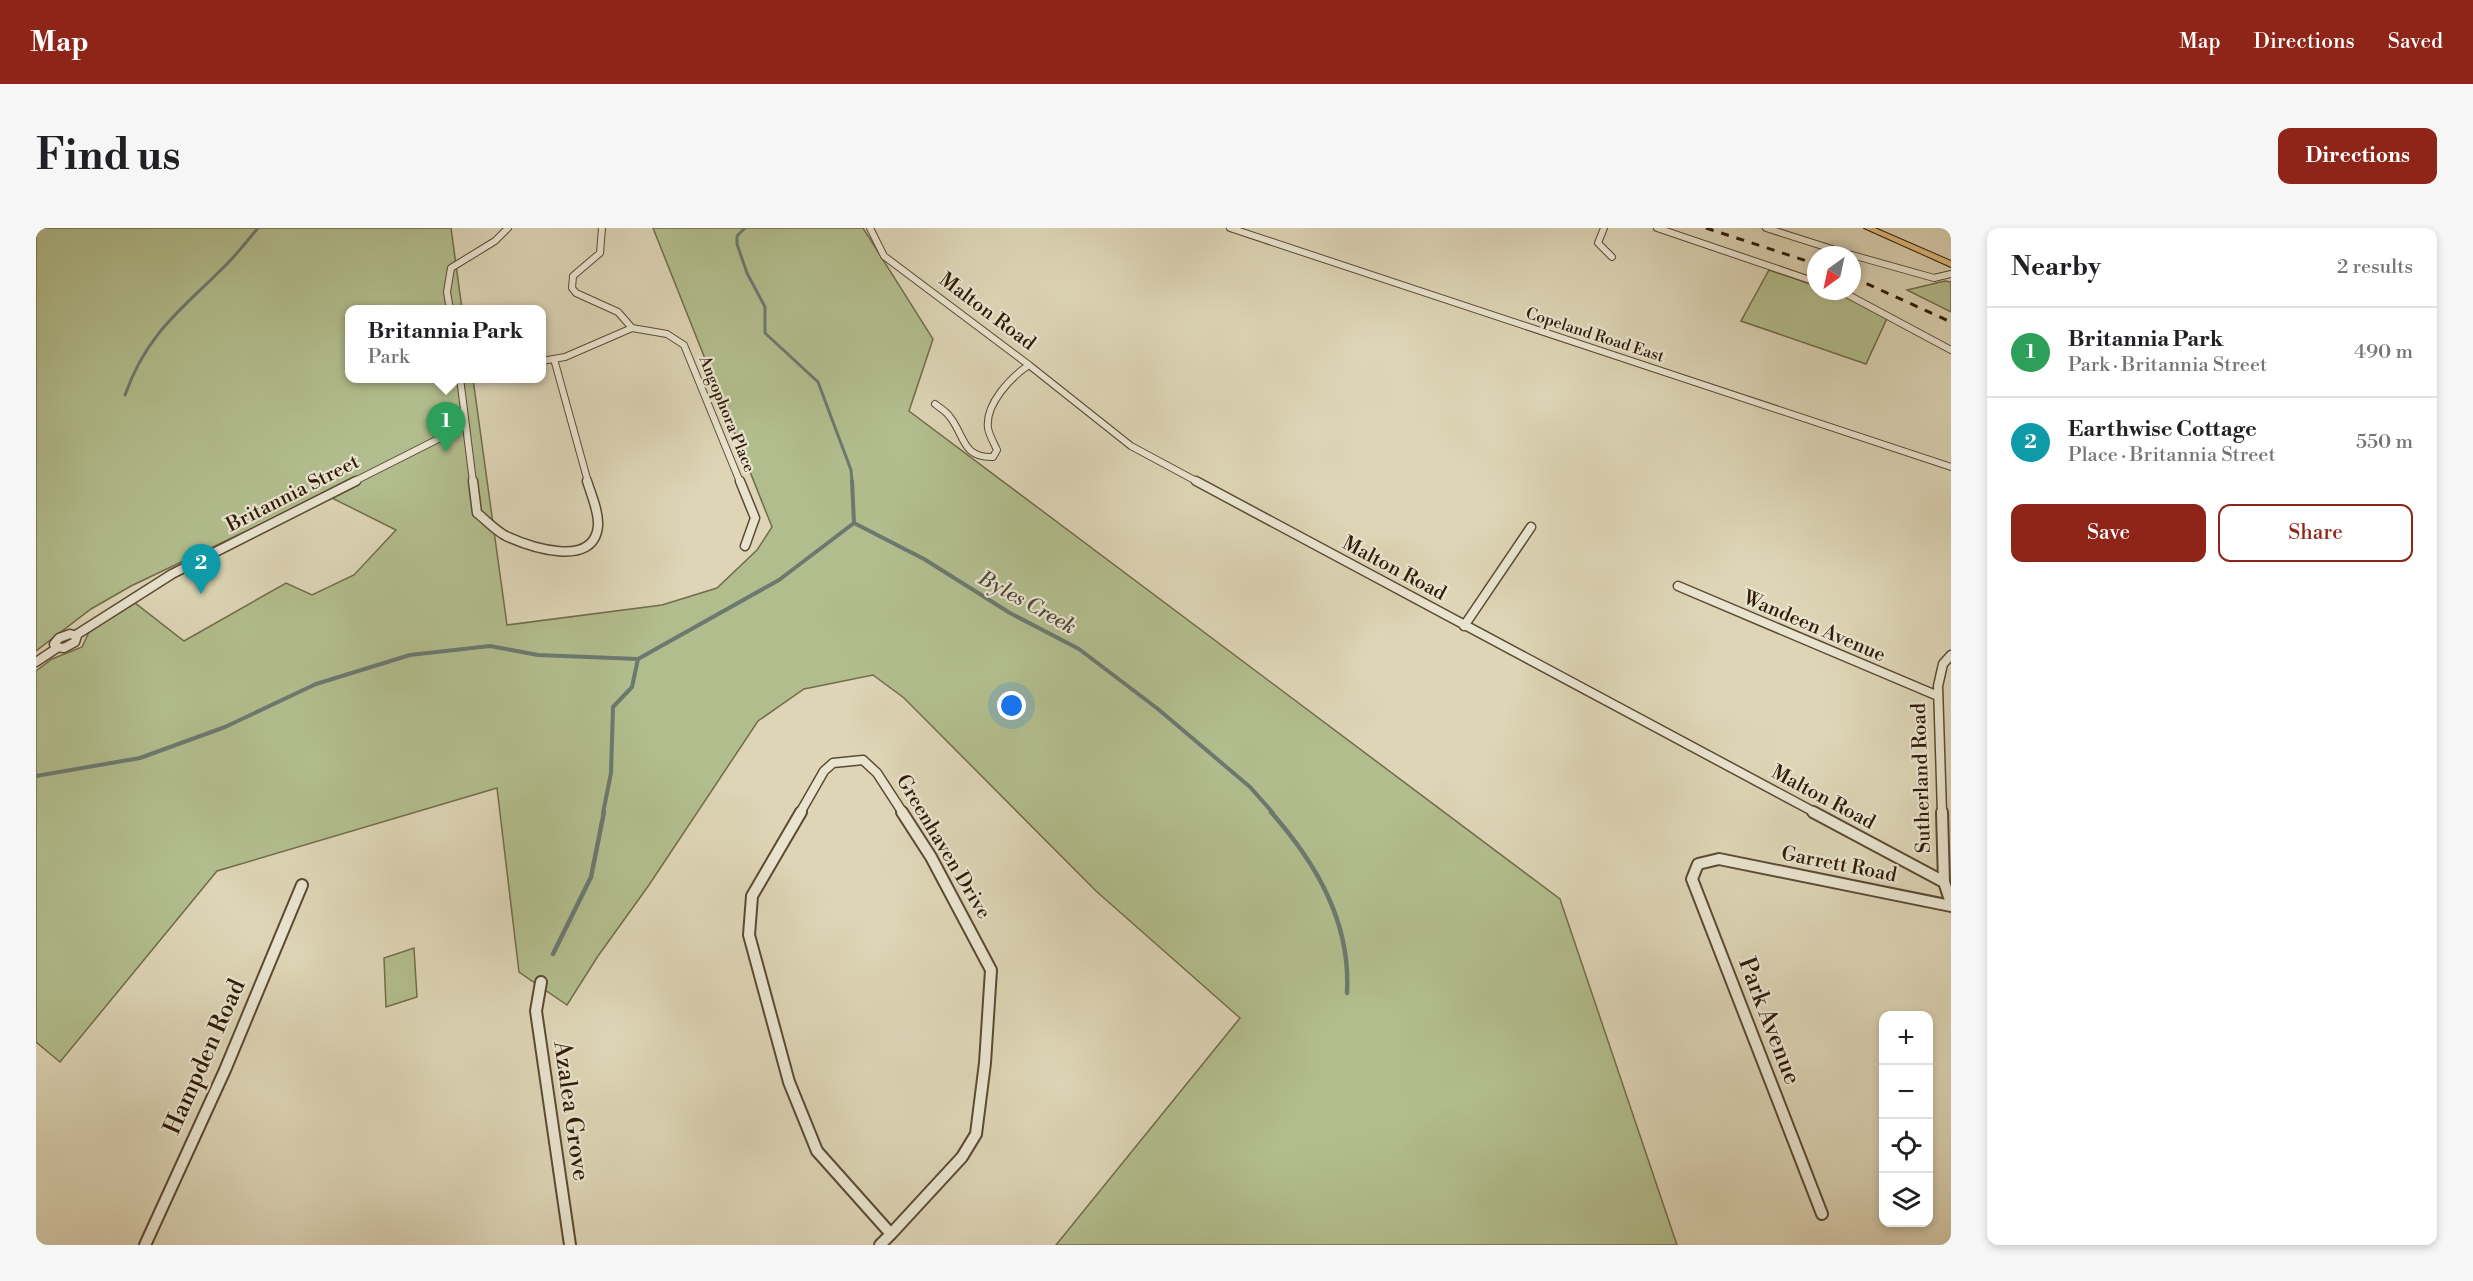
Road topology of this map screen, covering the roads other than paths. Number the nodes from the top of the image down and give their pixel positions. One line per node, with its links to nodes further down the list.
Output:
1 (508, 228): 16 (street)
2 (602, 228): 17 (street)
3 (870, 228): 21 (street, Malton Road)
4 (1230, 228): 25 (street, Copeland Road East)
5 (1604, 228): 10 (street)
6 (1657, 228): 14 (street)
7 (1766, 228): 9 (street)
8 (1868, 228): 12 (main road)
9 (1823, 246)
10 (1612, 257)
11 (1861, 258): 13 (street)
12 (1951, 264)
13 (1951, 274)
14 (1807, 279)
15 (1858, 300): 18 (street)
16 (449, 305)
17 (632, 328): 19 (street); 27 (street, Angophora Place)
18 (1951, 350)
19 (554, 359): 20 (street); 24 (street)
20 (546, 360)
21 (1029, 365): 23 (street); 29 (street, Malton Road)
22 (461, 383): 24 (street)
23 (935, 404)
24 (466, 425): 31 (street, Britannia Street)
25 (1951, 467)
26 (1531, 526): 29 (street)
27 (745, 546)
28 (1678, 586): 32 (street, Wandeen Avenue)
29 (1464, 626): 34 (street, Malton Road)
30 (1951, 655): 32 (street, Sutherland Road)
31 (36, 662)
32 (1938, 696): 34 (street, Sutherland Road)
33 (1719, 859): 36 (street, Garrett Road); 38 (street, Park Avenue)
34 (1944, 882): 36 (street, Sutherland Road)
35 (302, 885): 40 (street, Hampden Road)
36 (1951, 904)
37 (541, 982): 41 (street, Azalea Grove)
38 (1822, 1214)
39 (891, 1234): 39 (street, Greenhaven Drive); 42 (street, Greenhaven Drive)
40 (145, 1245)
41 (570, 1245)
42 (880, 1245)

